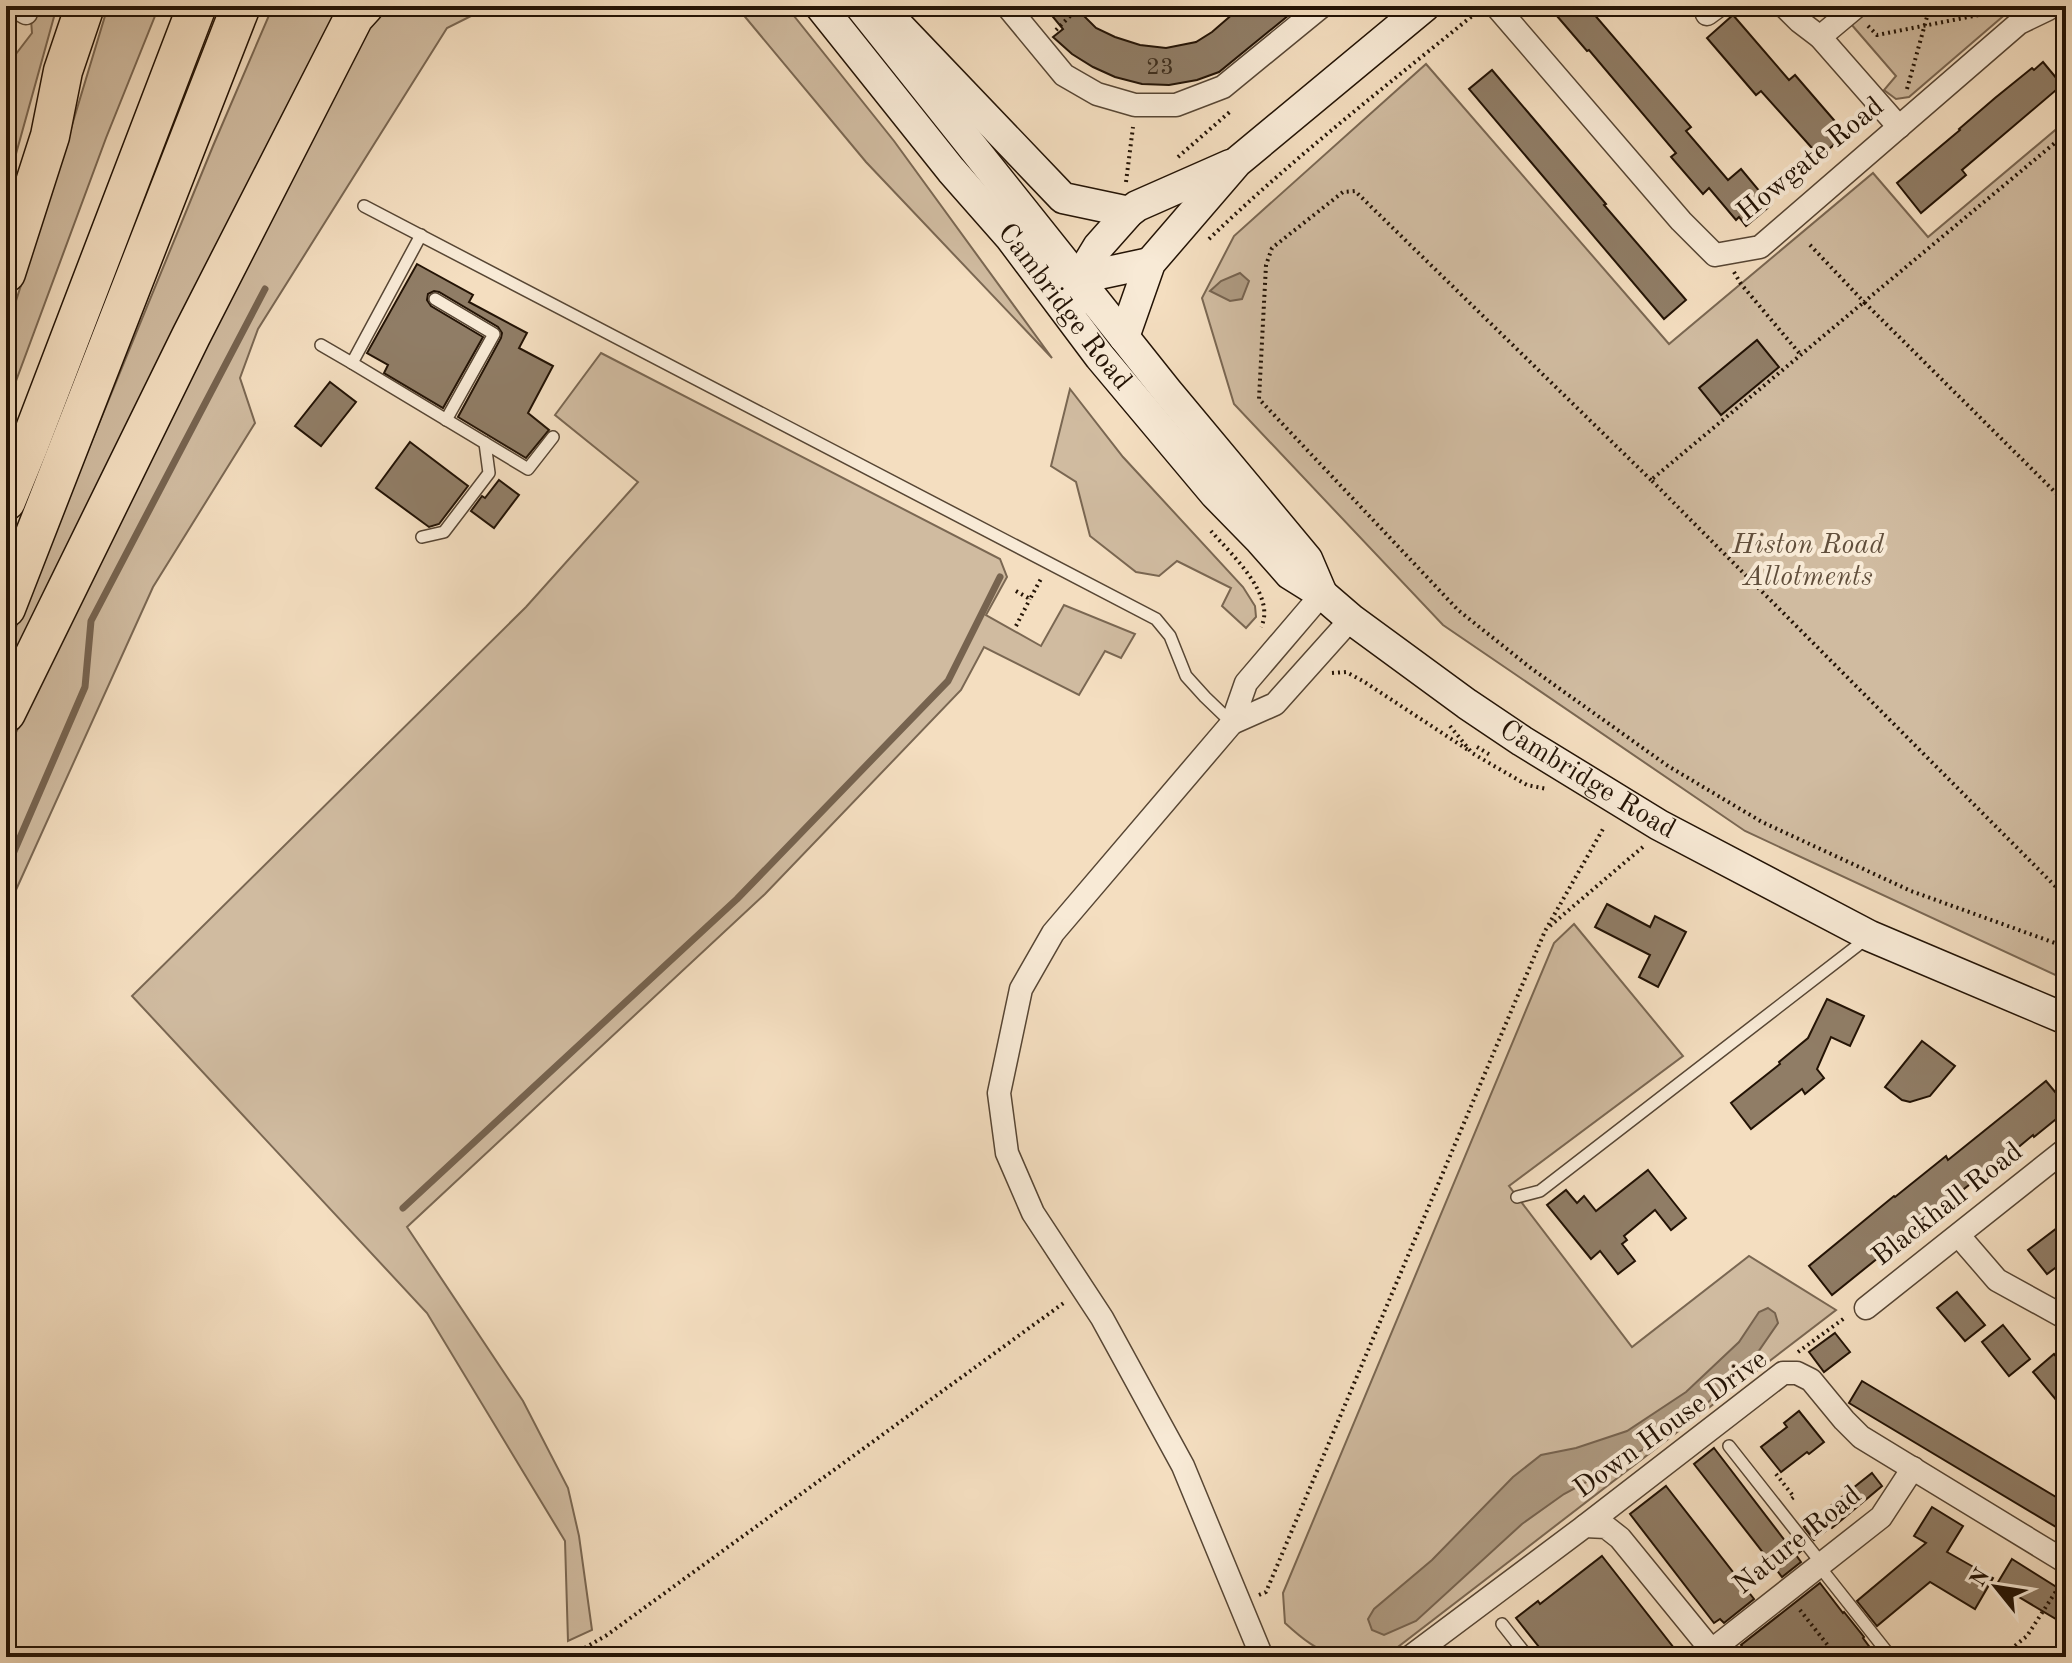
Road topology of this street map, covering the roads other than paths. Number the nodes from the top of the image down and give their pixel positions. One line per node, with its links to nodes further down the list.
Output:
1 (85, 6): 22 (highway)
2 (197, 6): 33 (highway)
3 (241, 6): 36 (highway)
4 (364, 6): 38 (highway)
5 (820, 6): 24 (main road, Cambridge Road)
6 (860, 6): 23 (main road, Cambridge Road)
7 (878, 6): 18 (main road)
8 (1007, 6): 9 (street)
9 (1322, 6)
10 (1425, 6): 17 (main road)
11 (1496, 6): 16 (street, Howgate Road)
12 (1784, 6): 15 (street)
13 (1857, 6): 15 (street)
14 (2054, 11): 16 (street, Howgate Road)
15 (1820, 37): 16 (street)
16 (1899, 127)
17 (1237, 162): 18 (main road); 21 (main road)
18 (1127, 202): 23 (main road)
19 (364, 206): 20 (lane)
20 (421, 235): 29 (lane); 39 (lane)
21 (1150, 263): 23 (main road); 26 (main road)
22 (6, 273)
23 (1078, 280): 24 (main road); 26 (main road, Cambridge Road); 28 (main road)
24 (1044, 281): 28 (main road, Cambridge Road)
25 (435, 299): 30 (lane)
26 (1124, 337): 35 (main road, Cambridge Road)
27 (321, 345): 29 (lane)
28 (1100, 357): 35 (main road, Cambridge Road)
29 (352, 363): 30 (lane)
30 (446, 420): 32 (lane)
31 (553, 437): 32 (lane)
32 (485, 443): 34 (lane)
33 (6, 501)
34 (422, 537)
35 (1322, 594): 37 (main road, Cambridge Road); 39 (street)
36 (6, 608)
37 (1351, 619): 39 (street); 40 (main road, Cambridge Road)
38 (6, 713)
39 (1232, 723): 54 (street)
40 (1870, 936): 41 (main road, Cambridge Road); 43 (lane)
41 (2066, 1019)
42 (2066, 1149): 44 (street, Blackhall Road)
43 (1517, 1197)
44 (1959, 1236): 45 (street, Blackhall Road); 46 (street)
45 (1866, 1308)
46 (2066, 1318)
47 (1729, 1446): 51 (lane)
48 (1913, 1468): 49 (street, Down House Drive); 50 (street, Down House Drive); 51 (street, Nature Road)
49 (1585, 1526): 53 (street); 55 (street, Down House Drive)
50 (2066, 1562)
51 (1820, 1565): 53 (street, Nature Road); 57 (lane)
52 (1502, 1624): 56 (lane)
53 (1710, 1655)
54 (1262, 1657)
55 (1410, 1657)
56 (1528, 1657)
57 (1891, 1657)

